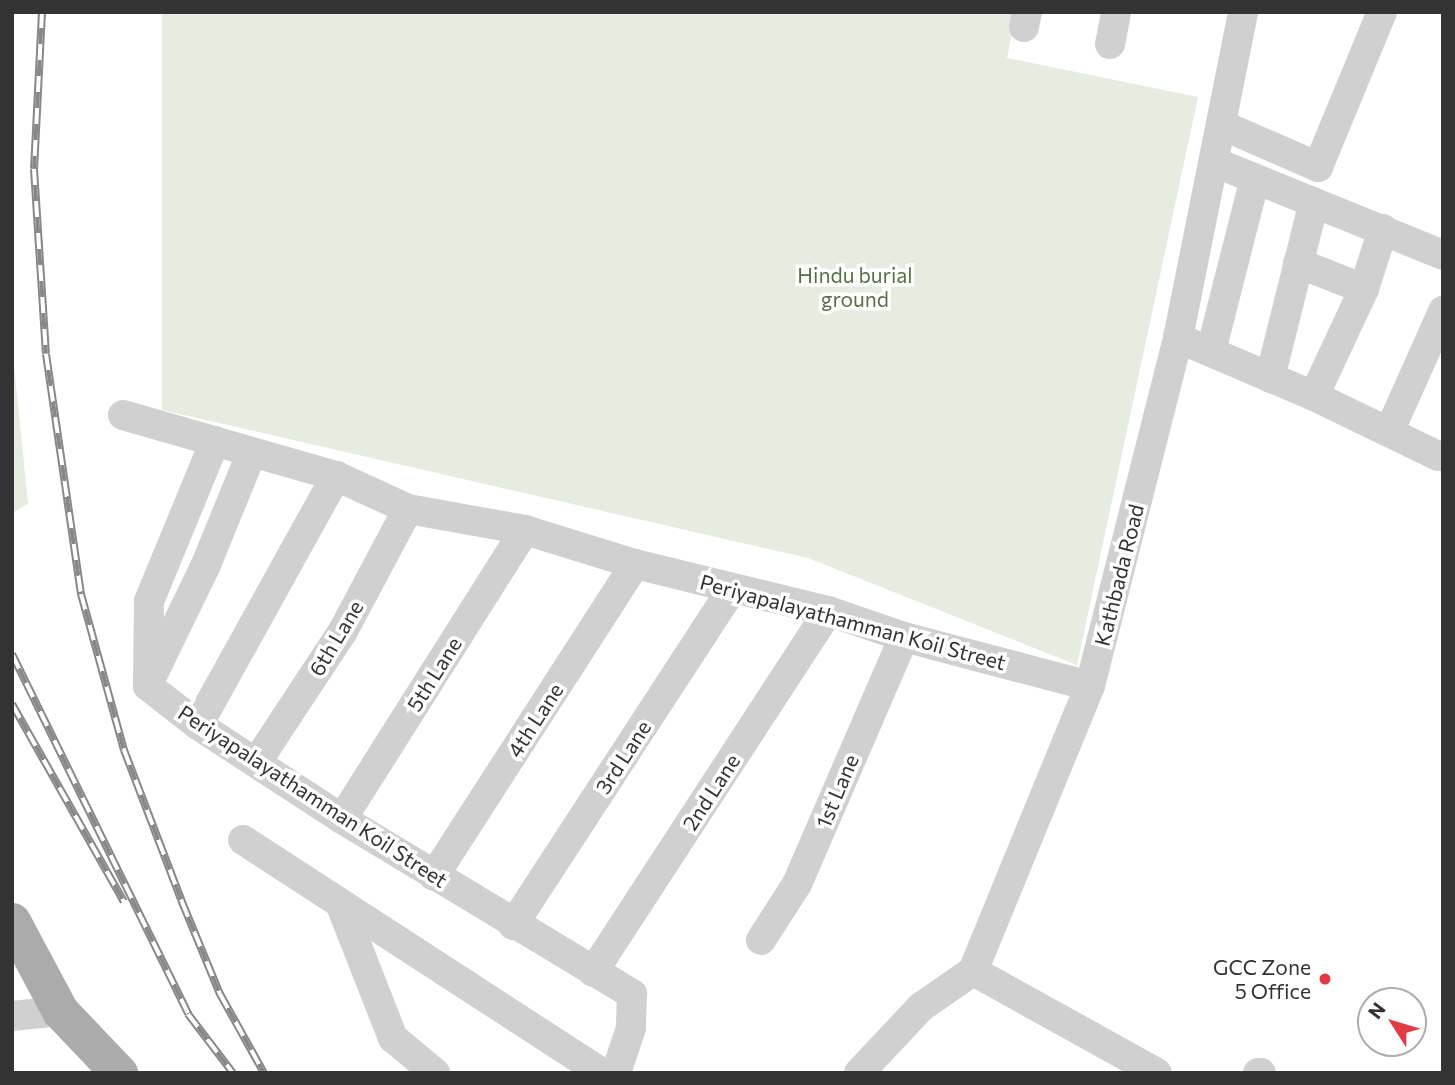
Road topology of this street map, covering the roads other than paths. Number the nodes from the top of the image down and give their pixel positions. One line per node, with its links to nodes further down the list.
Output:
1 (1116, 12): 4 (street)
2 (1243, 12): 5 (street, Kathbada Road)
3 (1382, 12): 5 (street)
4 (1110, 44)
5 (1222, 125): 6 (street, Kathbada Road)
6 (1214, 162): 7 (street); 14 (street, Kathbada Road)
7 (1255, 178): 8 (street); 15 (street)
8 (1314, 202): 9 (street); 11 (street)
9 (1383, 229): 10 (street); 12 (street)
10 (1443, 255)
11 (1298, 263): 12 (street); 16 (street)
12 (1364, 289): 17 (street)
13 (1443, 311): 19 (street)
14 (1178, 338): 15 (street); 30 (street, Kathbada Road)
15 (1210, 351): 16 (street)
16 (1270, 378): 17 (street)
17 (1314, 396): 19 (street)
18 (123, 415): 20 (street, Periyapalayathamman Koil Street)
19 (1389, 432): 22 (street)
20 (215, 441): 21 (street, Periyapalayathamman Koil Street); 31 (street)
21 (252, 452): 23 (street, Periyapalayathamman Koil Street); 31 (street)
22 (1438, 456)
23 (336, 476): 24 (street, Periyapalayathamman Koil Street); 32 (street)
24 (408, 509): 25 (street, Periyapalayathamman Koil Street); 33 (street, 6th Lane)
25 (525, 530): 26 (street, Periyapalayathamman Koil Street); 34 (street, 5th Lane)
26 (635, 564): 27 (street, Periyapalayathamman Koil Street); 36 (street, 4th Lane)
27 (733, 589): 28 (street, Periyapalayathamman Koil Street); 39 (street, 3rd Lane)
28 (828, 611): 29 (street, Periyapalayathamman Koil Street); 42 (street, 2nd Lane)
29 (904, 637): 30 (street, Periyapalayathamman Koil Street); 40 (street, 1st Lane)
30 (1090, 685): 41 (street, Kathbada Road)
31 (148, 686): 32 (street, Periyapalayathamman Koil Street)
32 (198, 725): 33 (street, Periyapalayathamman Koil Street)
33 (256, 763): 34 (street, Periyapalayathamman Koil Street)
34 (342, 819): 36 (street, Periyapalayathamman Koil Street)
35 (243, 840): 37 (street)
36 (434, 876): 39 (street, Periyapalayathamman Koil Street)
37 (342, 908): 47 (street); 48 (street)
38 (12, 921): 43 (main road)
39 (513, 925): 42 (street, Periyapalayathamman Koil Street)
40 (761, 940)
41 (973, 971): 45 (street); 50 (street)
42 (593, 972): 49 (street, Periyapalayathamman Koil Street)
43 (60, 1011): 44 (street); 46 (main road)
44 (12, 1016)
45 (1139, 1068)
46 (119, 1073)
47 (435, 1073)
48 (602, 1073)
49 (617, 1073)
50 (859, 1073)

